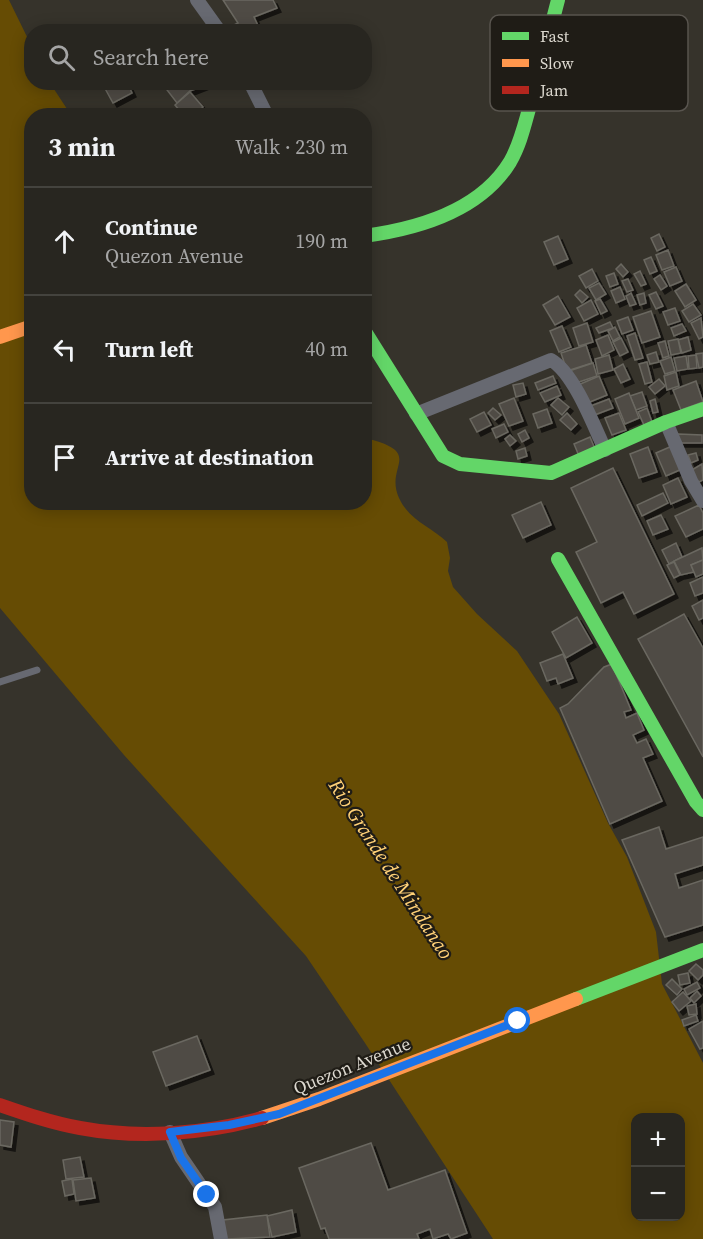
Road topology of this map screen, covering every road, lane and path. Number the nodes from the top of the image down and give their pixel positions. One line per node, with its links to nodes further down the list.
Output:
1 (197, 0): 4 (street)
2 (558, 0): 3 (street)
3 (554, 15)
4 (214, 24)
5 (254, 90): 6 (street)
6 (263, 108)
7 (529, 111): 8 (street)
8 (372, 235)
9 (24, 329): 10 (street)
10 (0, 337)
11 (372, 343): 13 (street)
12 (703, 409): 14 (street)
13 (416, 414): 15 (street); 15 (street)
14 (666, 422): 15 (street); 16 (street)
15 (605, 450)
16 (703, 501)
17 (558, 559): 20 (street)
18 (37, 670): 19 (lane)
19 (0, 682)
20 (703, 810)
21 (703, 950): 23 (street, Quezon Avenue)
22 (0, 1105): 23 (street, Quezon Avenue)
23 (170, 1132): 24 (street)
24 (221, 1239)

